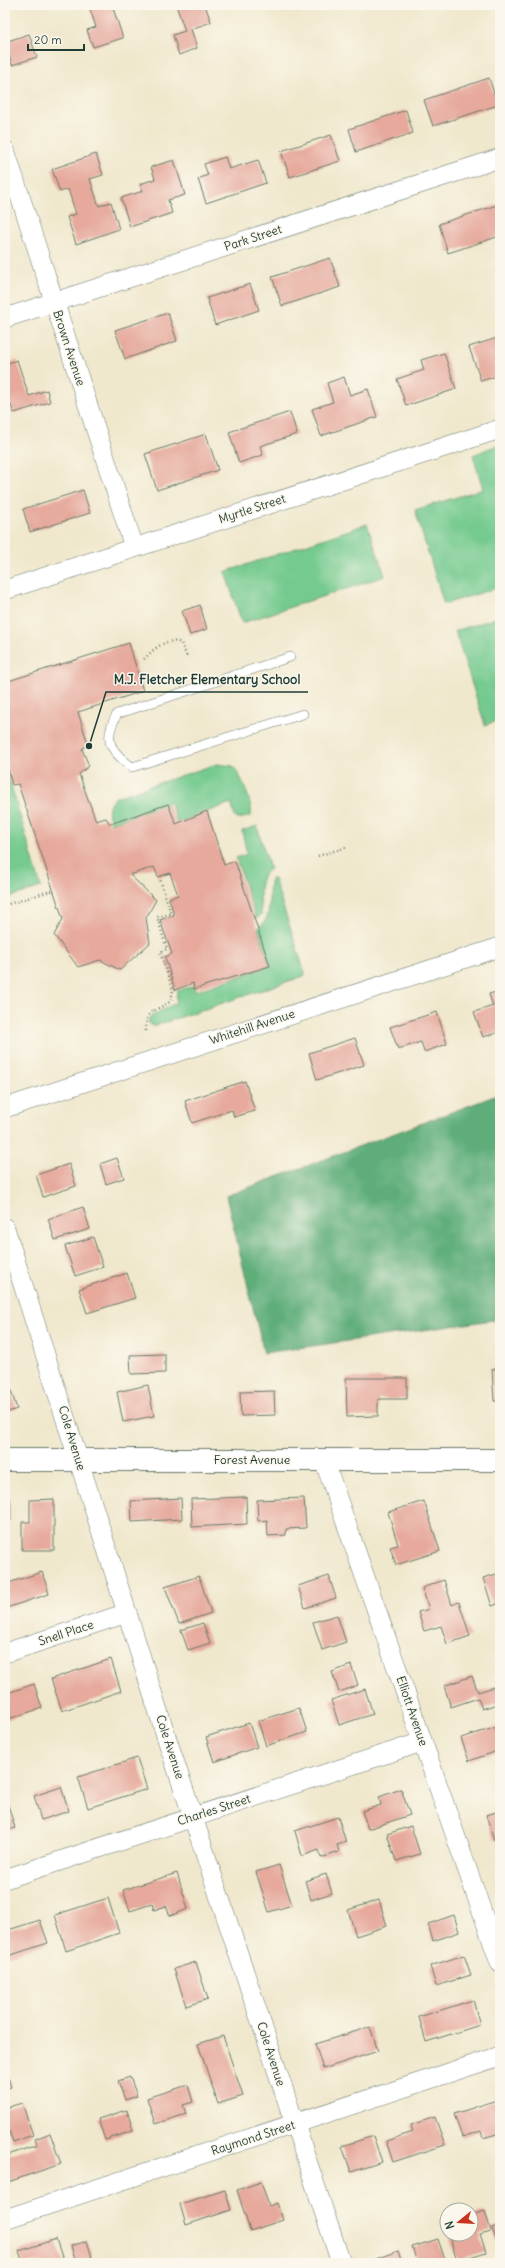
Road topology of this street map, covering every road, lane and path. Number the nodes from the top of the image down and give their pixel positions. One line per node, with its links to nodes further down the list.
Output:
1 (5, 150): 3 (street, Brown Avenue)
2 (500, 158): 3 (street, Park Street)
3 (55, 302): 4 (street, Park Street); 6 (street, Brown Avenue)
4 (5, 318)
5 (500, 428): 6 (street, Myrtle Street)
6 (134, 547): 7 (street, Myrtle Street)
7 (5, 590)
8 (187, 657): 10 (path)
9 (290, 657): 11 (lane)
10 (144, 659)
11 (303, 714)
12 (347, 847): 13 (path)
13 (318, 856)
14 (160, 878): 18 (path)
15 (54, 890): 16 (path)
16 (5, 905)
17 (500, 947): 19 (street, Whitehill Avenue)
18 (146, 1031)
19 (5, 1108)
20 (5, 1228): 21 (street, Cole Avenue)
21 (79, 1459): 22 (main road, Forest Avenue); 23 (main road, Forest Avenue); 25 (street, Cole Avenue)
22 (5, 1460)
23 (324, 1460): 24 (main road, Forest Avenue); 27 (street, Elliott Avenue)
24 (500, 1460)
25 (127, 1613): 26 (street, Snell Place); 28 (street, Cole Avenue)
26 (5, 1653)
27 (422, 1742): 28 (street, Charles Street); 30 (street, Elliott Avenue)
28 (193, 1817): 29 (street, Charles Street); 32 (street, Cole Avenue)
29 (5, 1879)
30 (500, 1963)
31 (500, 2056): 32 (street, Raymond Street)
32 (294, 2124): 33 (street, Raymond Street); 34 (street, Cole Avenue)
33 (5, 2219)
34 (341, 2263)

